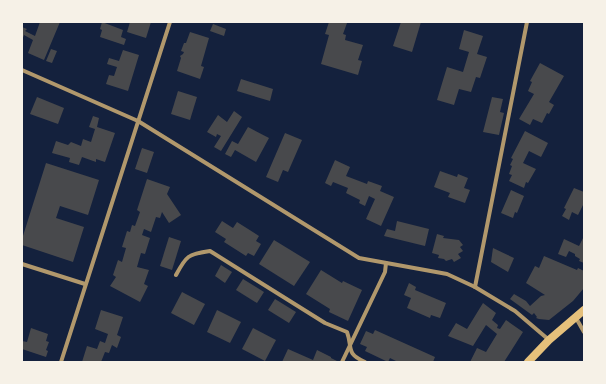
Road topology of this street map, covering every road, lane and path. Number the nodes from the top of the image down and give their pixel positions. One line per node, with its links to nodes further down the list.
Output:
1 (170, 22): 4 (street)
2 (527, 22): 9 (street)
3 (22, 70): 4 (street)
4 (138, 121): 5 (street); 8 (street)
5 (386, 263): 9 (street); 14 (street)
6 (22, 264): 8 (street)
7 (176, 275): 14 (street)
8 (85, 284): 15 (street)
9 (475, 287): 13 (street)
10 (584, 310): 11 (main road)
11 (576, 318): 12 (street); 13 (main road)
12 (584, 332)
13 (550, 340): 18 (main road)
14 (350, 347): 16 (street); 17 (street)
15 (61, 362)
16 (342, 362)
17 (365, 362)
18 (528, 362)

